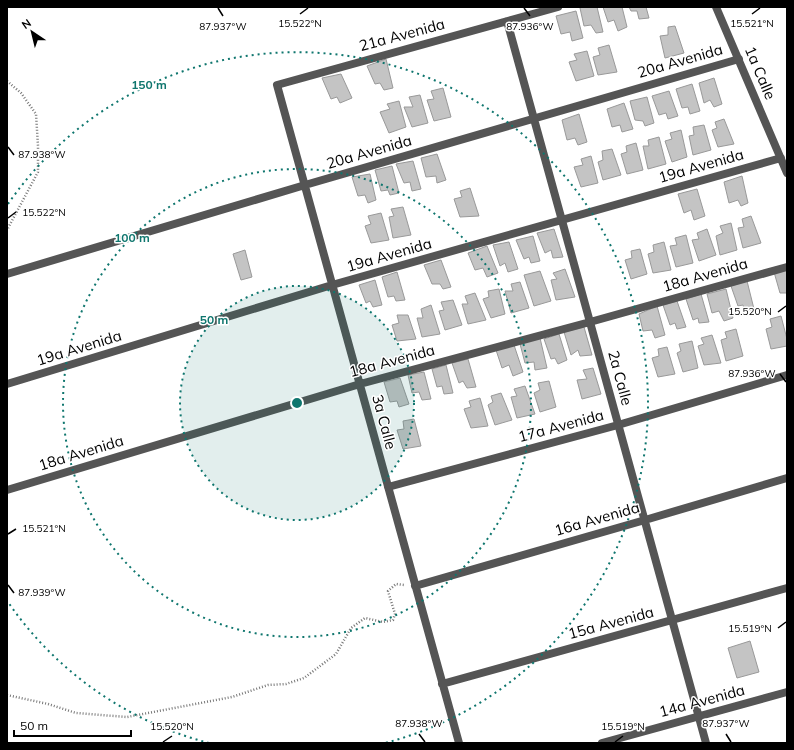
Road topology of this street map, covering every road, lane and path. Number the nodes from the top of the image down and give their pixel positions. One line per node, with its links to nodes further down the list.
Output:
1 (558, 7): 3 (street, 21a Avenida)
2 (716, 7): 4 (street, 1a Calle)
3 (507, 21): 6 (street, 21a Avenida); 7 (street, 2a Calle)
4 (739, 59): 7 (street, 20a Avenida); 8 (street, 1a Calle)
5 (7, 81): 12 (path)
6 (277, 84): 10 (street, 3a Calle)
7 (534, 119): 10 (street, 20a Avenida); 11 (street, 2a Calle)
8 (781, 158): 9 (street, 1a Calle); 11 (street, 19a Avenida)
9 (787, 173)
10 (305, 185): 14 (street, 20a Avenida); 15 (street, 3a Calle)
11 (562, 220): 15 (street, 19a Avenida); 16 (street, 2a Calle)
12 (7, 230)
13 (787, 267): 16 (street, 18a Avenida)
14 (7, 274)
15 (332, 286): 18 (street, 19a Avenida); 19 (street, 3a Calle)
16 (590, 322): 19 (street, 18a Avenida); 20 (street, 2a Calle)
17 (787, 375): 20 (street, 17a Avenida)
18 (7, 384)
19 (360, 384): 22 (street, 3a Calle); 23 (street, 18a Avenida)
20 (618, 425): 22 (street, 17a Avenida); 24 (street, 2a Calle)
21 (787, 478): 24 (street, 16a Avenida)
22 (388, 487): 25 (street, 3a Calle)
23 (7, 490)
24 (645, 520): 25 (street, 16a Avenida); 27 (street, 2a Calle)
25 (415, 586): 28 (street, 3a Calle); 30 (path)
26 (787, 588): 27 (street, 15a Avenida)
27 (672, 620): 28 (street, 15a Avenida); 31 (street, 2a Calle)
28 (442, 684): 32 (street, 3a Calle)
29 (787, 692): 31 (street, 14a Avenida)
30 (7, 695)
31 (698, 716): 33 (street, 14a Avenida); 34 (street, 2a Calle)
32 (459, 743)
33 (602, 743)
34 (706, 743)

